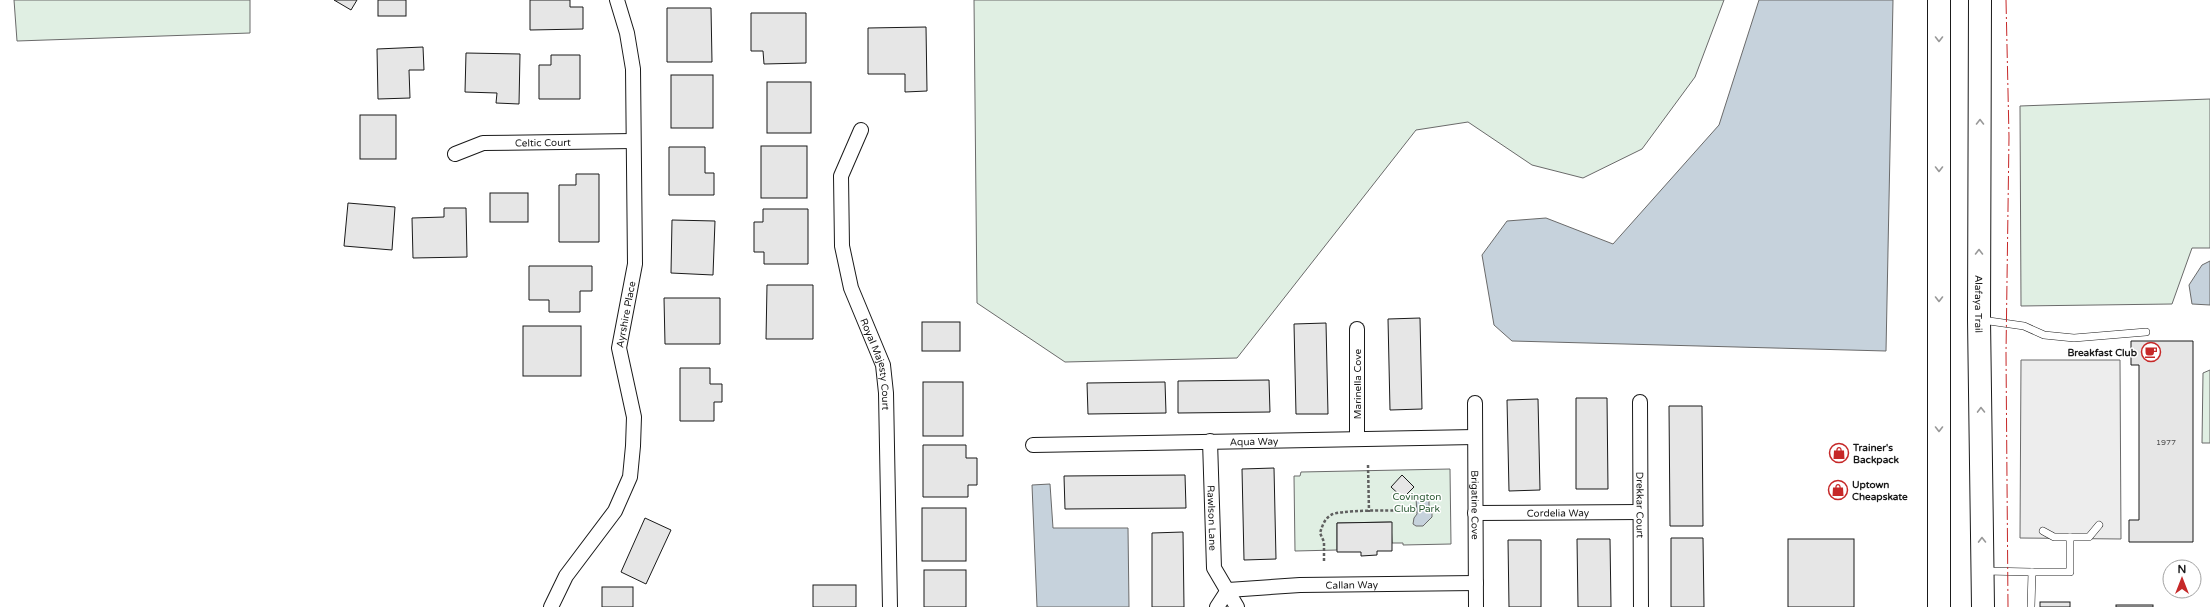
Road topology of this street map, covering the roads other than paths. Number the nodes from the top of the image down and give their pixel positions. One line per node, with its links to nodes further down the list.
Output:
1 (617, 0): 5 (street, Ayrshire Place)
2 (1939, 0): 31 (main road, one-way to 31)
3 (1980, 0): 7 (main road, Alafaya Trail, one-way to 3)
4 (861, 130): 26 (street, Royal Majesty Court)
5 (633, 141): 6 (street, Celtic Court); 25 (street, Ayrshire Place)
6 (455, 154)
7 (1979, 320): 9 (lane); 21 (main road, Alafaya Trail, one-way to 7)
8 (1356, 329): 13 (street, Marinella Cove)
9 (2146, 332)
10 (1640, 402): 16 (street, Drekkar Court)
11 (1475, 403): 12 (street, Brigatine Cove)
12 (1475, 437): 13 (street, Aqua Way); 17 (street, Brigatine Cove)
13 (1357, 438): 14 (street, Aqua Way)
14 (1210, 441): 15 (street, Aqua Way); 24 (street, Rawlson Lane)
15 (1033, 445)
16 (1640, 512): 17 (street, Cordelia Way); 30 (street, Drekkar Court)
17 (1475, 513): 23 (street, Brigatine Cove)
18 (2099, 525): 20 (lane)
19 (2043, 531): 20 (lane)
20 (2070, 537): 22 (lane)
21 (1983, 571): 22 (lane); 32 (main road, Alafaya Trail)
22 (2032, 572): 33 (lane)
23 (1476, 583): 24 (street, Callan Way); 29 (street, Brigatine Cove)
24 (1228, 590): 27 (street); 28 (street, Rawlson Lane)
25 (551, 607)
26 (890, 607)
27 (1217, 607)
28 (1237, 607)
29 (1476, 607)
30 (1641, 607)
31 (1938, 607)
32 (1983, 607)
33 (2031, 607)

